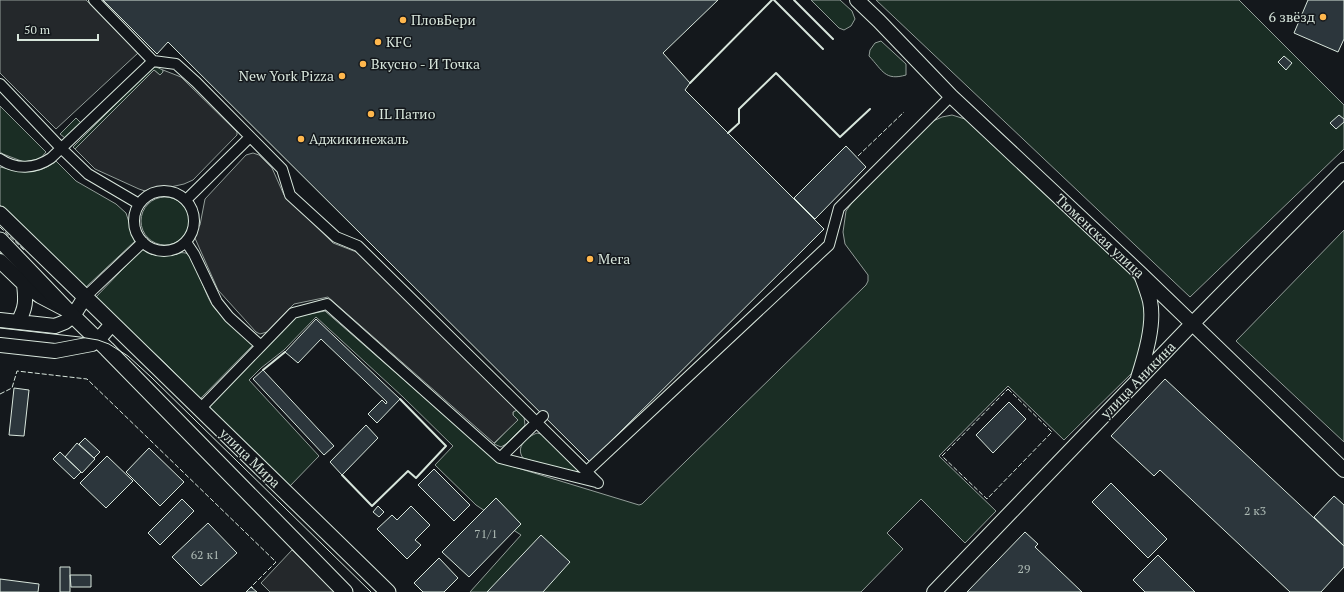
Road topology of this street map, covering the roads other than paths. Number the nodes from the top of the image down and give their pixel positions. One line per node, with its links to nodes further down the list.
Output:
1 (94, 0): 3 (street)
2 (857, 0): 5 (street, Тюменская улица)
3 (153, 61): 6 (street); 7 (street)
4 (0, 84): 7 (street)
5 (951, 96): 17 (street, Тюменская улица); 33 (street)
6 (250, 137): 10 (street); 30 (street)
7 (61, 148): 8 (street); 11 (street)
8 (0, 159)
9 (1344, 170): 24 (street, улица Аникина)
10 (186, 200): 11 (street); 15 (street)
11 (139, 204): 14 (street)
12 (0, 214): 19 (main road, улица Мира)
13 (0, 240): 20 (main road, улица Мира)
14 (143, 242): 15 (street); 19 (street)
15 (186, 242): 27 (street)
16 (0, 261): 18 (street)
17 (1142, 275): 24 (street, Тюменская улица); 28 (street)
18 (24, 284): 20 (street); 22 (street)
19 (85, 297): 20 (street); 23 (main road, улица Мира)
20 (70, 313): 22 (street); 25 (main road, улица Мира)
21 (0, 320): 22 (street)
22 (18, 322)
23 (112, 324): 25 (street); 29 (main road, улица Мира)
24 (1192, 324): 28 (street, улица Аникина); 32 (street, Тюменская улица)
25 (98, 340): 26 (street); 34 (main road, улица Мира)
26 (0, 346)
27 (261, 346): 29 (street); 31 (street)
28 (1137, 381): 36 (street, улица Аникина)
29 (200, 409): 35 (main road, улица Мира)
30 (540, 419): 31 (street); 33 (street)
31 (500, 458): 33 (street)
32 (1344, 470)
33 (586, 472)
34 (345, 592)
35 (388, 592)
36 (934, 592)

